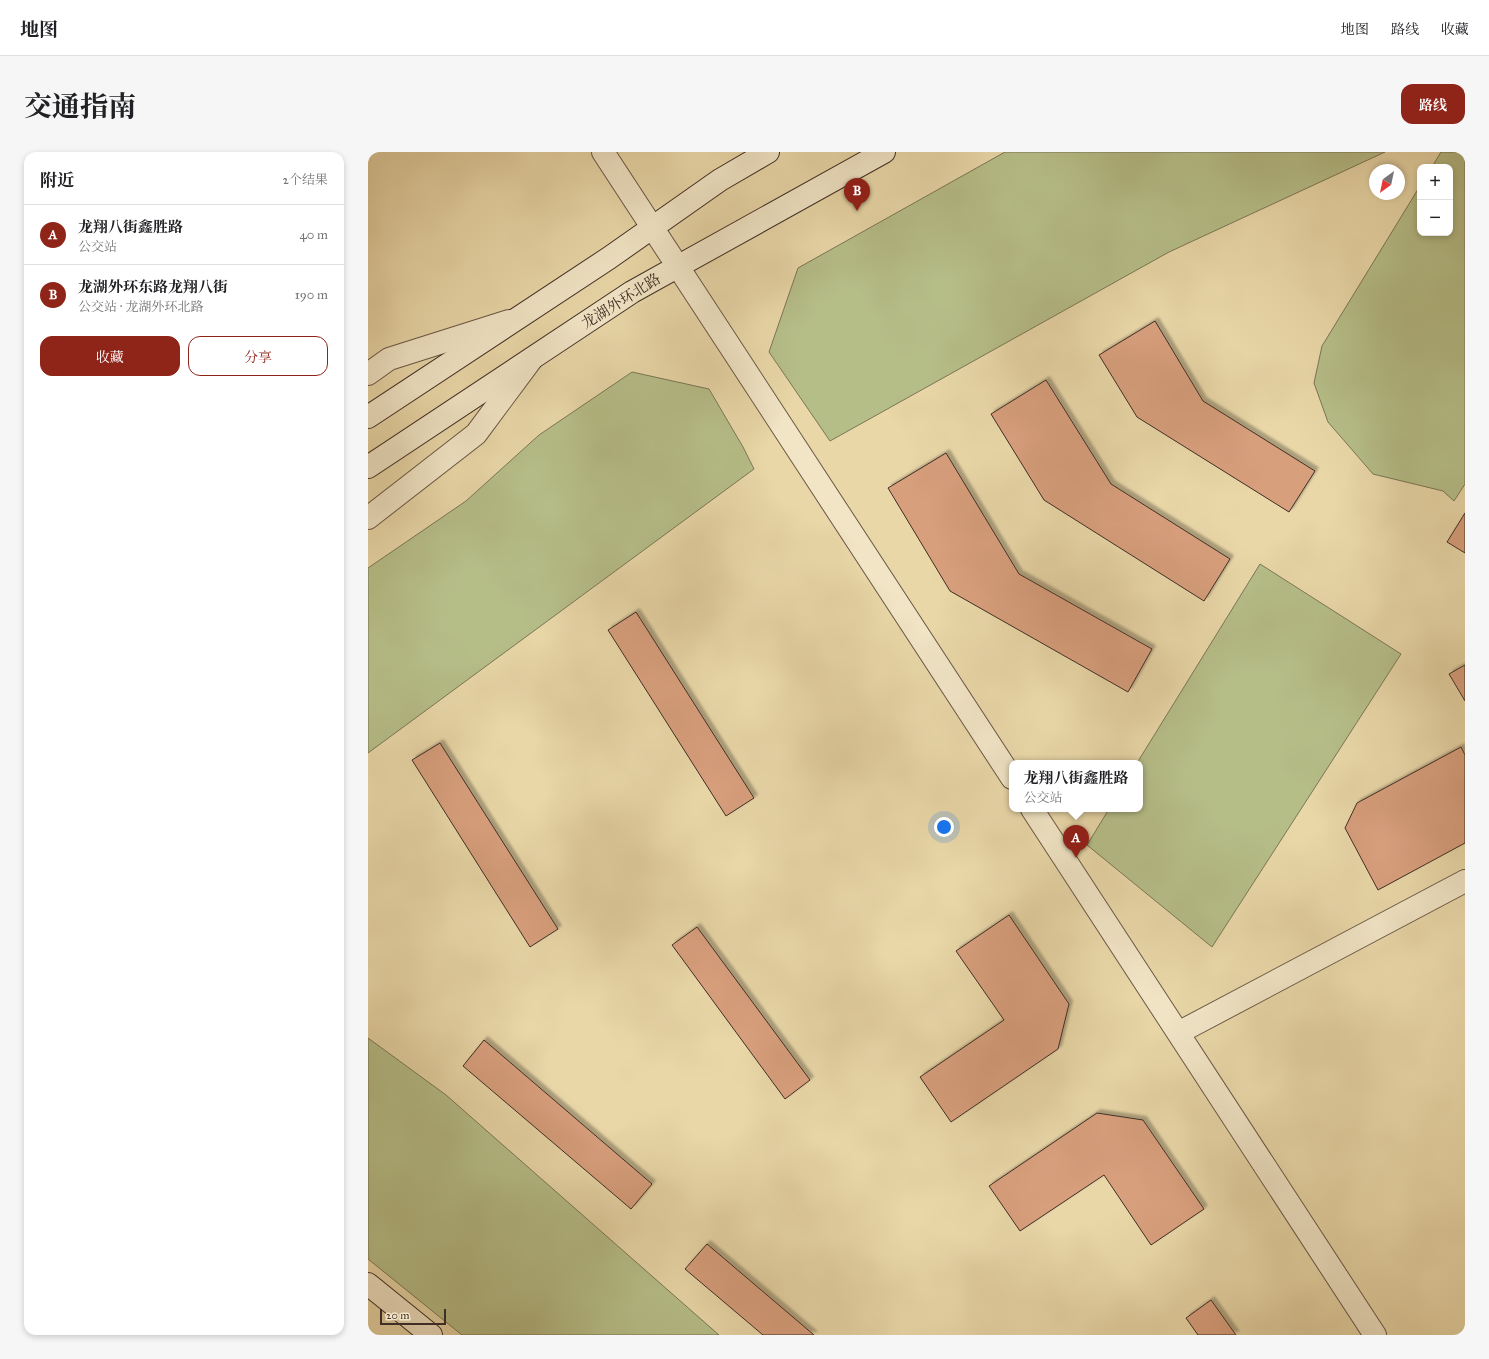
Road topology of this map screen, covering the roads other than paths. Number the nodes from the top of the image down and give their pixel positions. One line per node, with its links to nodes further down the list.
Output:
1 (603, 152): 4 (street)
2 (768, 152): 4 (street)
3 (884, 152): 5 (street, 龙湖外环北路)
4 (652, 228): 5 (street); 6 (street)
5 (678, 267): 7 (street, 龙湖外环北路); 12 (street)
6 (518, 318): 8 (street); 9 (street)
7 (532, 359): 10 (street, 龙湖外环北路); 11 (street)
8 (368, 374)
9 (368, 417)
10 (368, 467)
11 (368, 518)
12 (1009, 773)
13 (1034, 812): 15 (street)
14 (1465, 880): 15 (street)
15 (1178, 1033): 18 (street)
16 (368, 1284): 17 (street)
17 (431, 1335)
18 (1375, 1335)

